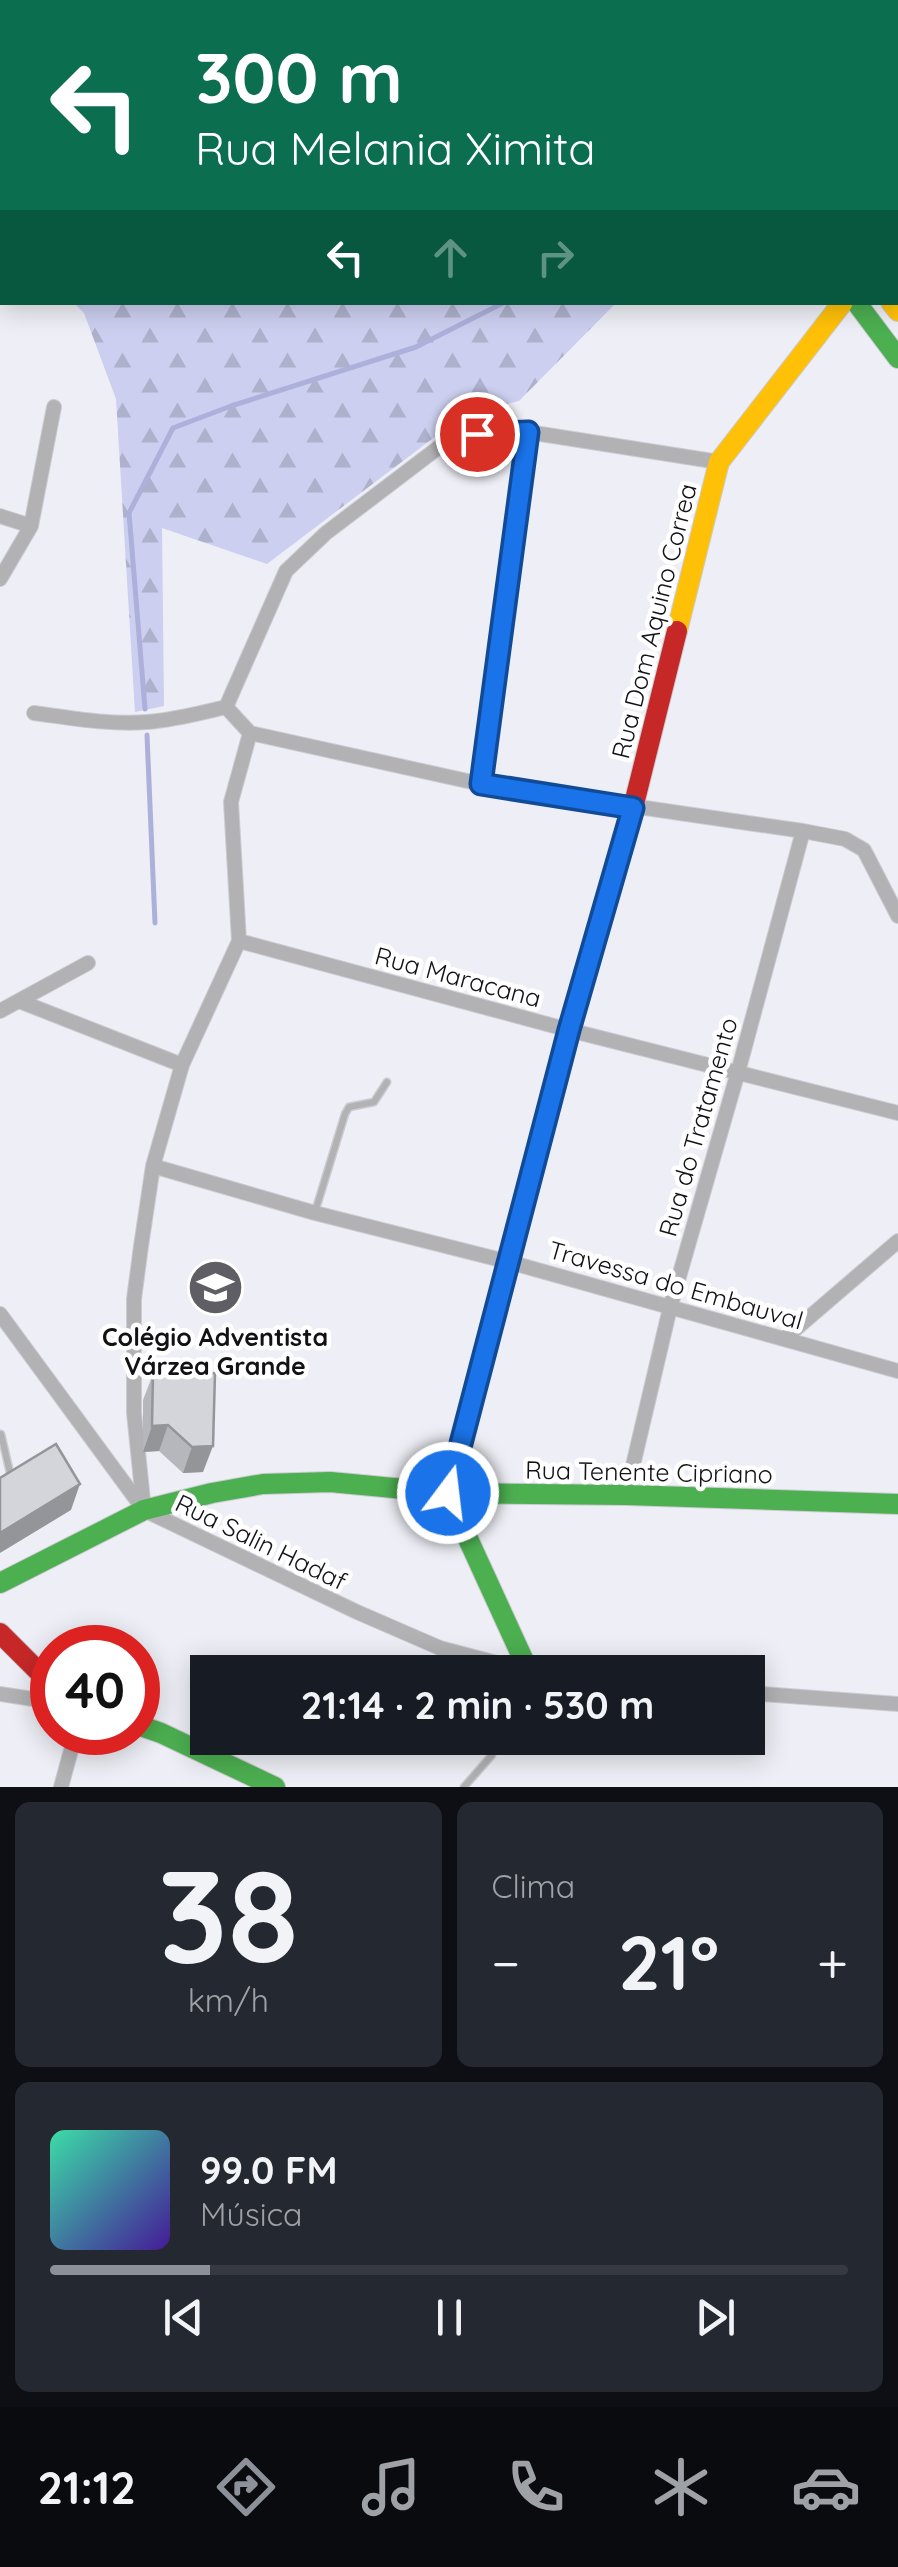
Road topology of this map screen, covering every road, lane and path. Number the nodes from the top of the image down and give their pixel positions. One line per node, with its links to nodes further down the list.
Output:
1 (841, 305): 6 (street, Rua Dom Aquino Correa)
2 (858, 305): 3 (street)
3 (898, 358)
4 (54, 407): 8 (street)
5 (528, 432): 6 (street); 10 (street); 13 (street)
6 (719, 462): 14 (street, Rua Dom Aquino Correa)
7 (0, 516): 8 (street)
8 (31, 526): 9 (street)
9 (0, 579)
10 (226, 707): 11 (street); 12 (street)
11 (34, 713)
12 (250, 733): 13 (street); 17 (street)
13 (481, 784): 14 (street)
14 (633, 808): 15 (street); 21 (street, Rua Dom Aquino Correa)
15 (804, 831): 16 (street); 23 (street, Rua do Tratamento)
16 (898, 916)
17 (239, 941): 21 (street, Rua Maracana); 22 (street)
18 (88, 963): 19 (street)
19 (19, 1002): 20 (street); 22 (street)
20 (0, 1012)
21 (569, 1030): 23 (street, Rua Maracana); 29 (street, Rua Dom Aquino Correa)
22 (182, 1065): 26 (street)
23 (738, 1072): 25 (street, Rua Maracana); 30 (street, Rua do Tratamento)
24 (387, 1082): 27 (lane)
25 (898, 1112)
26 (153, 1166): 27 (street, Travessa do Embauval); 39 (street)
27 (315, 1213): 29 (street, Travessa do Embauval)
28 (898, 1241): 32 (street)
29 (508, 1262): 30 (street, Travessa do Embauval); 36 (street, Rua Dom Aquino Correa)
30 (670, 1308): 32 (street, Travessa do Embauval); 37 (street, Rua do Tratamento)
31 (0, 1314): 39 (street, Rua Salin Hadaf)
32 (784, 1339): 33 (street, Travessa do Embauval)
33 (898, 1371)
34 (2, 1434): 35 (lane)
35 (10, 1482)
36 (448, 1493): 37 (street, Rua Tenente Cipriano); 39 (street, Rua Tenente Cipriano); 43 (street)
37 (626, 1495): 38 (street, Rua Tenente Cipriano)
38 (898, 1504)
39 (144, 1510): 40 (street, Rua Tenente Cipriano); 42 (street, Rua Salin Hadaf)
40 (0, 1583)
41 (0, 1633): 44 (street)
42 (467, 1655)
43 (523, 1655)
44 (30, 1663)
45 (0, 1694): 47 (street)
46 (765, 1694): 48 (street)
47 (30, 1699)
48 (898, 1704)
49 (160, 1733): 53 (street)
50 (69, 1755): 52 (street)
51 (491, 1755): 54 (lane)
52 (60, 1787)
53 (276, 1787)
54 (464, 1787)

